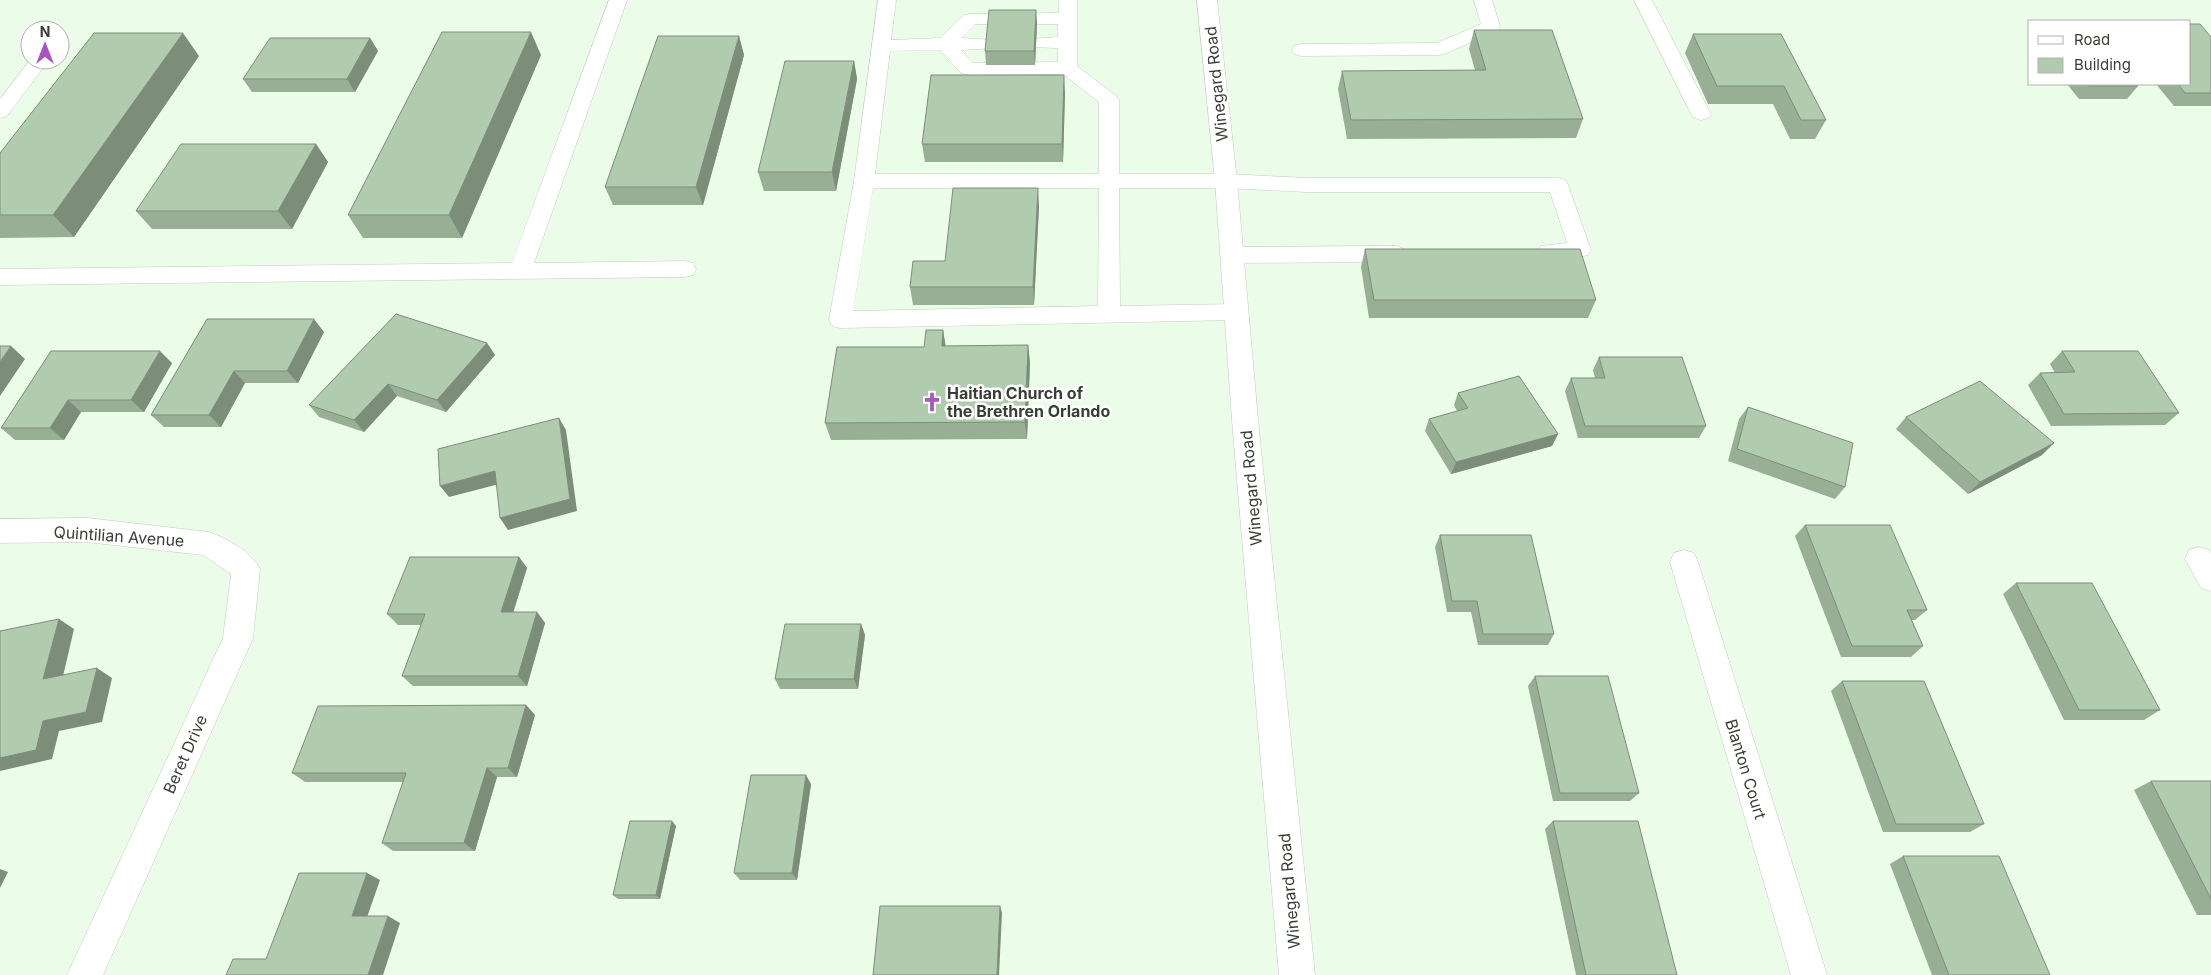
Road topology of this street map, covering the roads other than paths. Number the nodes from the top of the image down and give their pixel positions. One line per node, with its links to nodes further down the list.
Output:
1 (618, 0): 24 (lane)
2 (887, 0): 11 (lane)
3 (1207, 0): 19 (street, Winegard Road)
4 (1483, 0): 12 (lane)
5 (1643, 0): 16 (lane)
6 (1068, 9): 7 (lane); 9 (lane)
7 (1068, 42): 8 (lane); 13 (lane)
8 (1036, 43)
9 (946, 44): 10 (lane); 11 (lane); 13 (lane)
10 (988, 44)
11 (882, 46): 17 (lane)
12 (1301, 50)
13 (1067, 68): 18 (lane)
14 (32, 70): 15 (lane)
15 (0, 112)
16 (1701, 114)
17 (864, 181): 18 (lane); 27 (lane)
18 (1108, 181): 19 (lane); 27 (lane)
19 (1226, 181): 20 (lane); 22 (street, Winegard Road)
20 (1532, 251)
21 (1416, 253): 22 (lane)
22 (1231, 255): 26 (street, Winegard Road)
23 (686, 269): 24 (lane)
24 (520, 271): 25 (lane)
25 (0, 277)
26 (1236, 312): 27 (lane); 32 (street, Winegard Road)
27 (1109, 314)
28 (0, 531): 29 (street, Quintilian Avenue)
29 (209, 544): 31 (street, Beret Drive)
30 (1684, 562): 33 (street, Blanton Court)
31 (84, 975)
32 (1297, 975)
33 (1808, 975)

